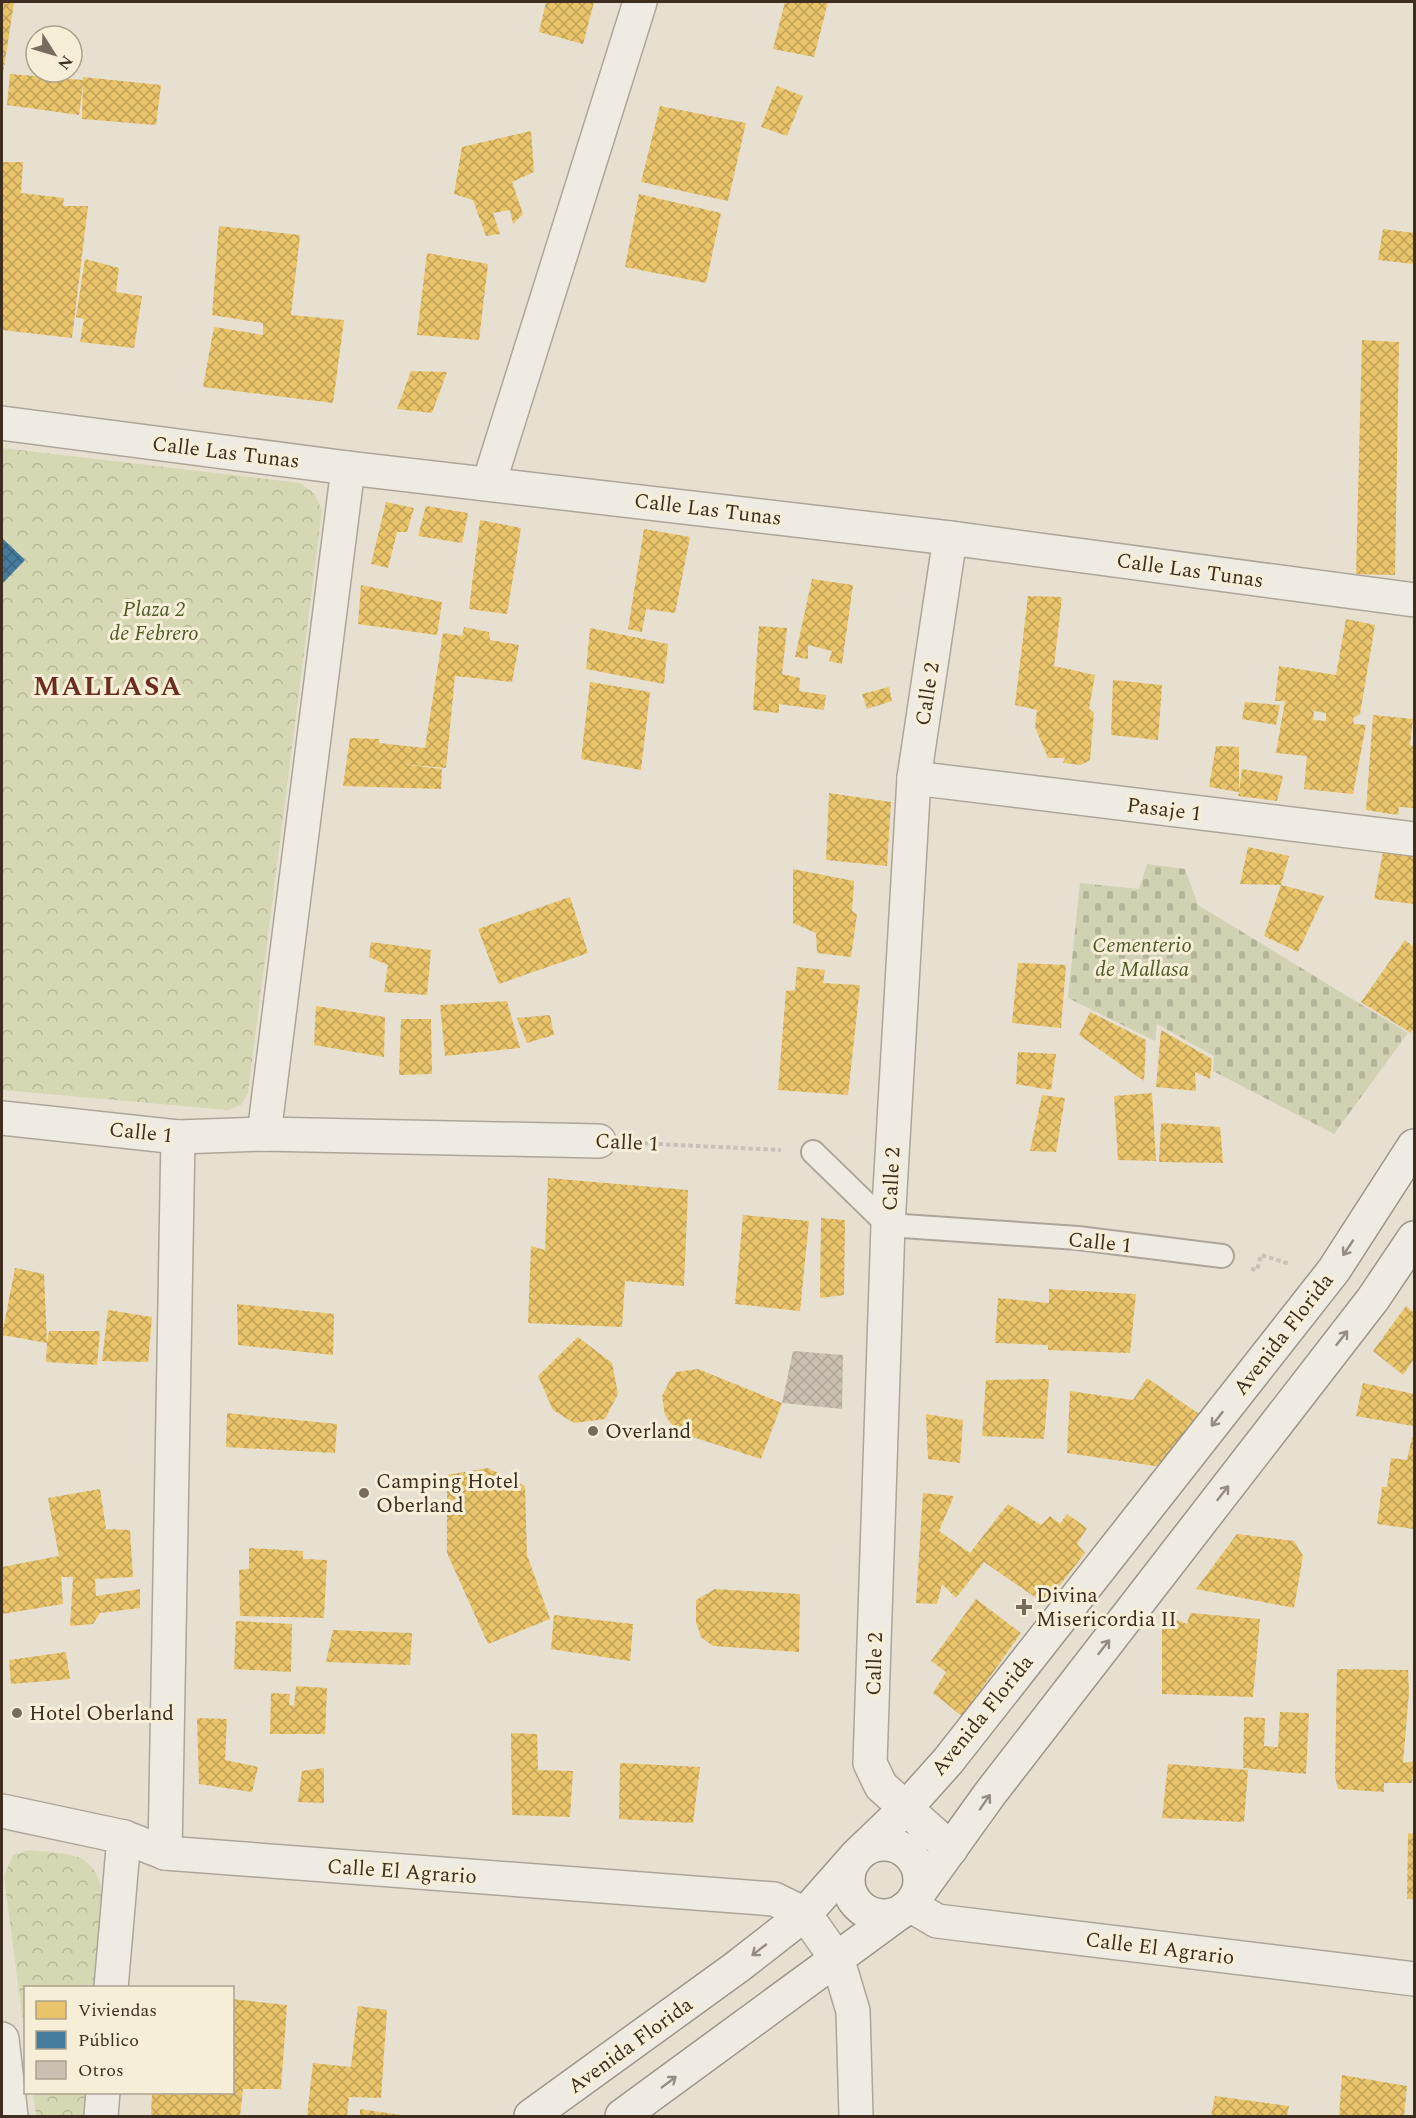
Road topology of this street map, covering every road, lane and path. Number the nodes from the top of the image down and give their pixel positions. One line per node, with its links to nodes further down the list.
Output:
1 (640, 2): 4 (street)
2 (2, 423): 3 (street, Calle Las Tunas)
3 (348, 468): 4 (street, Calle Las Tunas); 10 (street)
4 (489, 483): 5 (street, Calle Las Tunas)
5 (950, 538): 6 (street, Calle Las Tunas); 7 (street, Calle 2)
6 (1414, 600)
7 (914, 778): 8 (street, Pasaje 1); 16 (street, Calle 2)
8 (1414, 839)
9 (2, 1118): 11 (street, Calle 1)
10 (264, 1134): 11 (street, Calle 1); 12 (street, Calle 1)
11 (178, 1137): 23 (street)
12 (599, 1141): 14 (path, Calle 1)
13 (1414, 1146): 15 (street, Avenida Florida)
14 (813, 1152): 16 (lane)
15 (1369, 1217): 17 (street); 19 (street, Avenida Florida, one-way to 19)
16 (888, 1225): 18 (lane, Calle 1); 19 (street, Calle 2)
17 (1413, 1243): 22 (street, one-way to 17)
18 (1222, 1256)
19 (905, 1809): 22 (street, Calle 2); 24 (street, Avenida Florida)
20 (2, 1811): 21 (street, Calle El Agrario)
21 (124, 1837): 23 (street, Calle El Agrario); 29 (street)
22 (951, 1850): 25 (street)
23 (165, 1853): 26 (street, Calle El Agrario)
24 (857, 1855): 25 (street); 25 (street); 26 (street, Avenida Florida)
25 (910, 1905): 27 (street); 28 (street, Calle El Agrario)
26 (805, 1914): 27 (street); 34 (street, Avenida Florida, one-way to 34)
27 (838, 1960): 35 (street, one-way to 27); 36 (street)
28 (1414, 1978)
29 (111, 1986)
30 (2, 2039): 32 (street)
31 (103, 2094): 33 (street)
32 (11, 2116)
33 (101, 2116)
34 (531, 2116)
35 (622, 2116)
36 (856, 2116)

